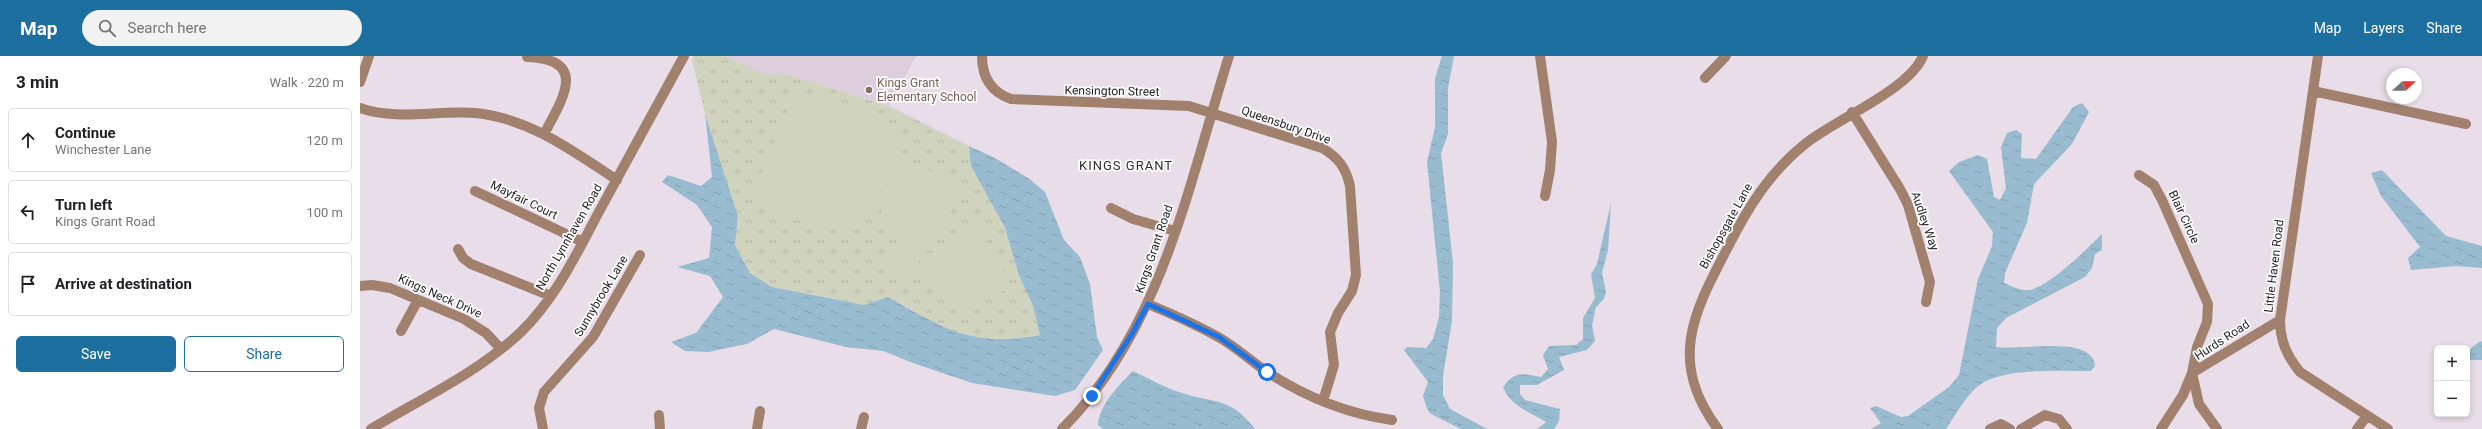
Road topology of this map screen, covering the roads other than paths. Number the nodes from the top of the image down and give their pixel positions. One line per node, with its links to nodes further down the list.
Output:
1 (369, 56): 11 (street)
2 (684, 56): 19 (street, North Lynnhaven Road)
3 (982, 56): 15 (street, Kensington Street)
4 (1229, 56): 15 (street, Kings Grant Road)
5 (1540, 56): 21 (street)
6 (1726, 56): 10 (street)
7 (1922, 56): 14 (street, Bishopsgate Lane)
8 (2318, 56): 12 (street, Little Haven Road)
9 (526, 57): 17 (street)
10 (1705, 78)
11 (360, 82)
12 (2313, 91): 16 (street); 32 (street, Little Haven Road)
13 (360, 108): 17 (street)
14 (1852, 112): 30 (street, Audley Way); 48 (street, Bishopsgate Lane)
15 (1211, 114): 23 (street, Kings Grant Road); 36 (street, Queensbury Drive)
16 (2466, 124)
17 (544, 134): 19 (street)
18 (2139, 175): 35 (street, Blair Circle)
19 (617, 180): 24 (street, North Lynnhaven Road)
20 (475, 191): 24 (street, Mayfair Court)
21 (1545, 196)
22 (1111, 208): 23 (street)
23 (1175, 231): 31 (street, Kings Grant Road)
24 (583, 242): 28 (street, North Lynnhaven Road)
25 (458, 248): 28 (street)
26 (640, 255): 43 (street, Sunnybrook Lane)
27 (360, 286): 29 (street, Kings Neck Drive)
28 (551, 296): 34 (street, North Lynnhaven Road)
29 (418, 300): 33 (street); 34 (street, Kings Neck Drive)
30 (1926, 302)
31 (1148, 304): 36 (street); 47 (street, Kings Grant Road)
32 (2280, 320): 35 (street, Hurds Road); 39 (street, Little Haven Road)
33 (401, 331)
34 (501, 349): 42 (street, North Lynnhaven Road)
35 (2192, 374): 53 (street, Hurds Road); 54 (street)
36 (1323, 401): 41 (street)
37 (760, 411): 45 (street)
38 (659, 415): 44 (street)
39 (2367, 416): 55 (street); 56 (street, Little Haven Road)
40 (864, 417): 46 (street)
41 (1392, 420)
42 (371, 429)
43 (543, 429)
44 (660, 429)
45 (757, 429)
46 (861, 429)
47 (1062, 429)
48 (1718, 429)
49 (1990, 429): 50 (street)
50 (2010, 429)
51 (2021, 429): 52 (street)
52 (2067, 429)
53 (2161, 429)
54 (2217, 429)
55 (2357, 429)
56 (2388, 429)

